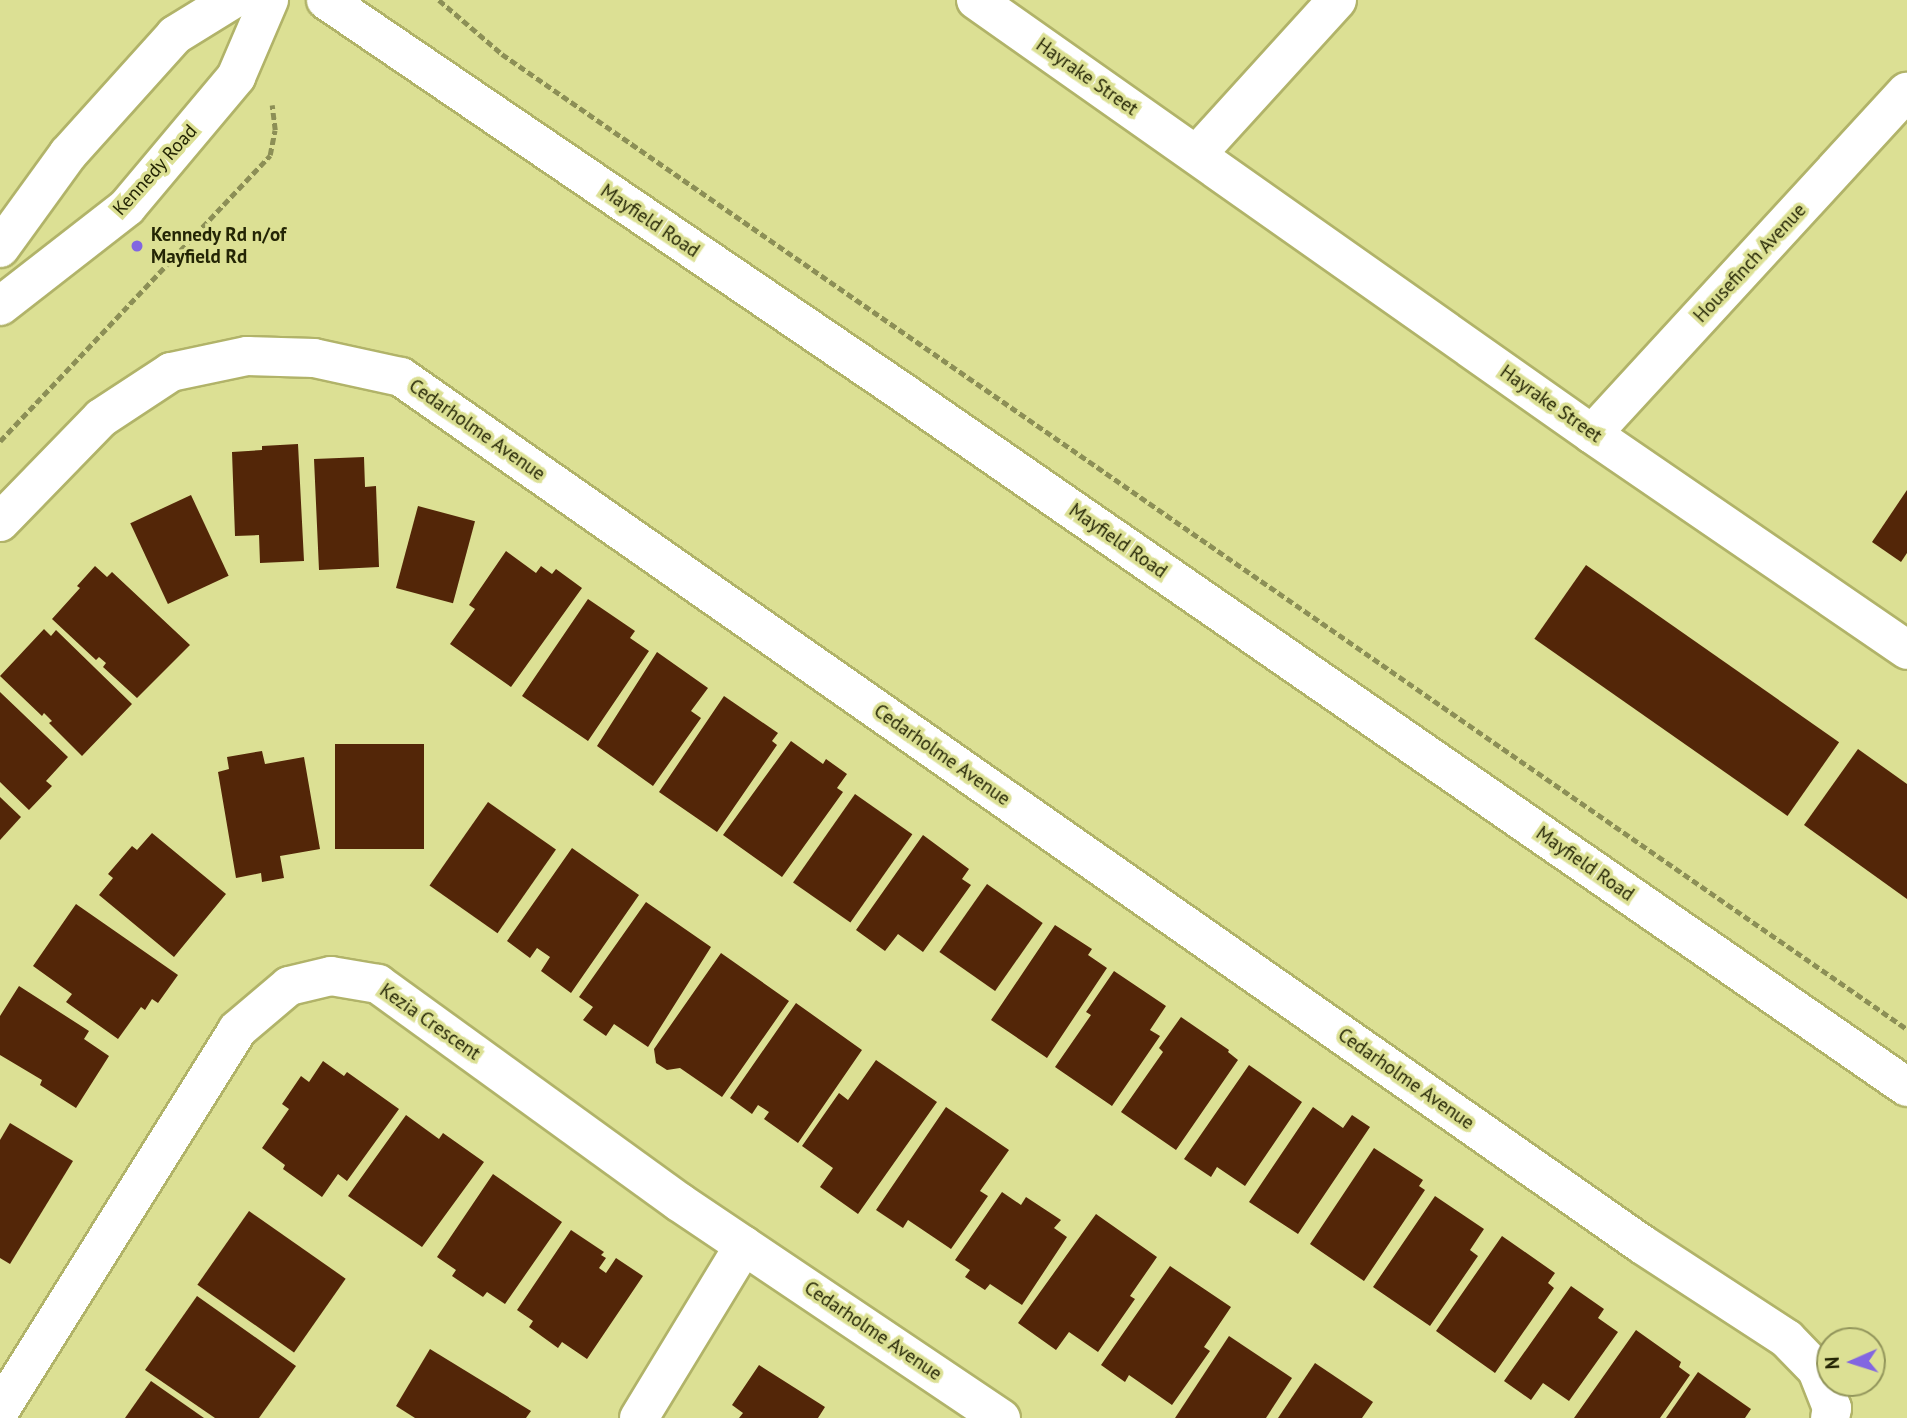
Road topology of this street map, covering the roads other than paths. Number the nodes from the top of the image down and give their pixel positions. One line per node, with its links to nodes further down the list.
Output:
1 (232, 0): 8 (street)
2 (270, 0): 9 (street, Kennedy Road)
3 (326, 0): 13 (street, Mayfield Road)
4 (976, 0): 7 (street, Hayrake Street)
5 (1336, 0): 7 (street)
6 (1907, 92): 10 (street, Housefinch Avenue)
7 (1197, 154): 10 (street, Hayrake Street)
8 (0, 248)
9 (0, 306)
10 (1592, 434): 12 (street, Hayrake Street)
11 (0, 522): 18 (street, Cedarholme Avenue)
12 (1907, 650)
13 (1907, 1087)
14 (744, 1245): 15 (street, Kezia Crescent); 16 (street); 17 (street, Cedarholme Avenue)
15 (5, 1390)
16 (639, 1418)
17 (1001, 1418)
18 (1830, 1418)

